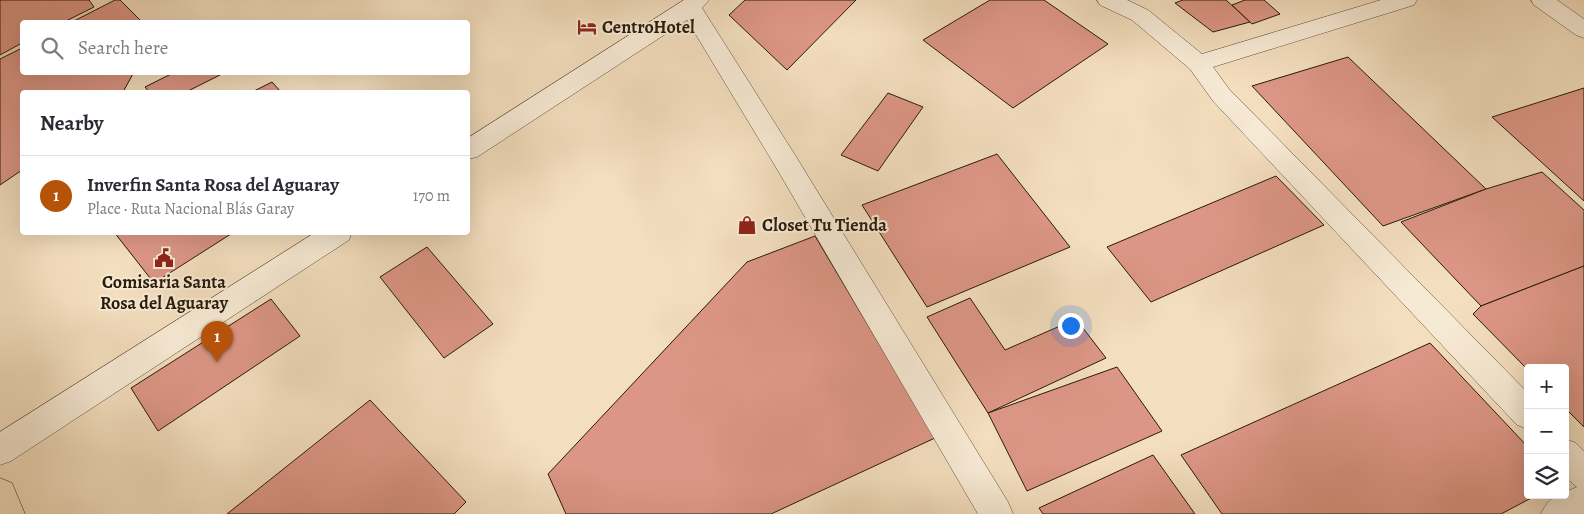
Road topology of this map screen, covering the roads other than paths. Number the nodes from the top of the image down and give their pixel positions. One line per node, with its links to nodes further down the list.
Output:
1 (1108, 0): 6 (street)
2 (1406, 0): 6 (street)
3 (1542, 0): 5 (street)
4 (694, 4): 7 (street); 16 (street)
5 (1584, 30)
6 (1198, 63): 9 (street)
7 (470, 149)
8 (334, 235): 10 (street)
9 (1524, 411)
10 (0, 450)
11 (1569, 458): 12 (street)
12 (1584, 474)
13 (0, 494): 15 (highway)
14 (1584, 500): 17 (street)
15 (8, 514)
16 (996, 514)
17 (1558, 514)

